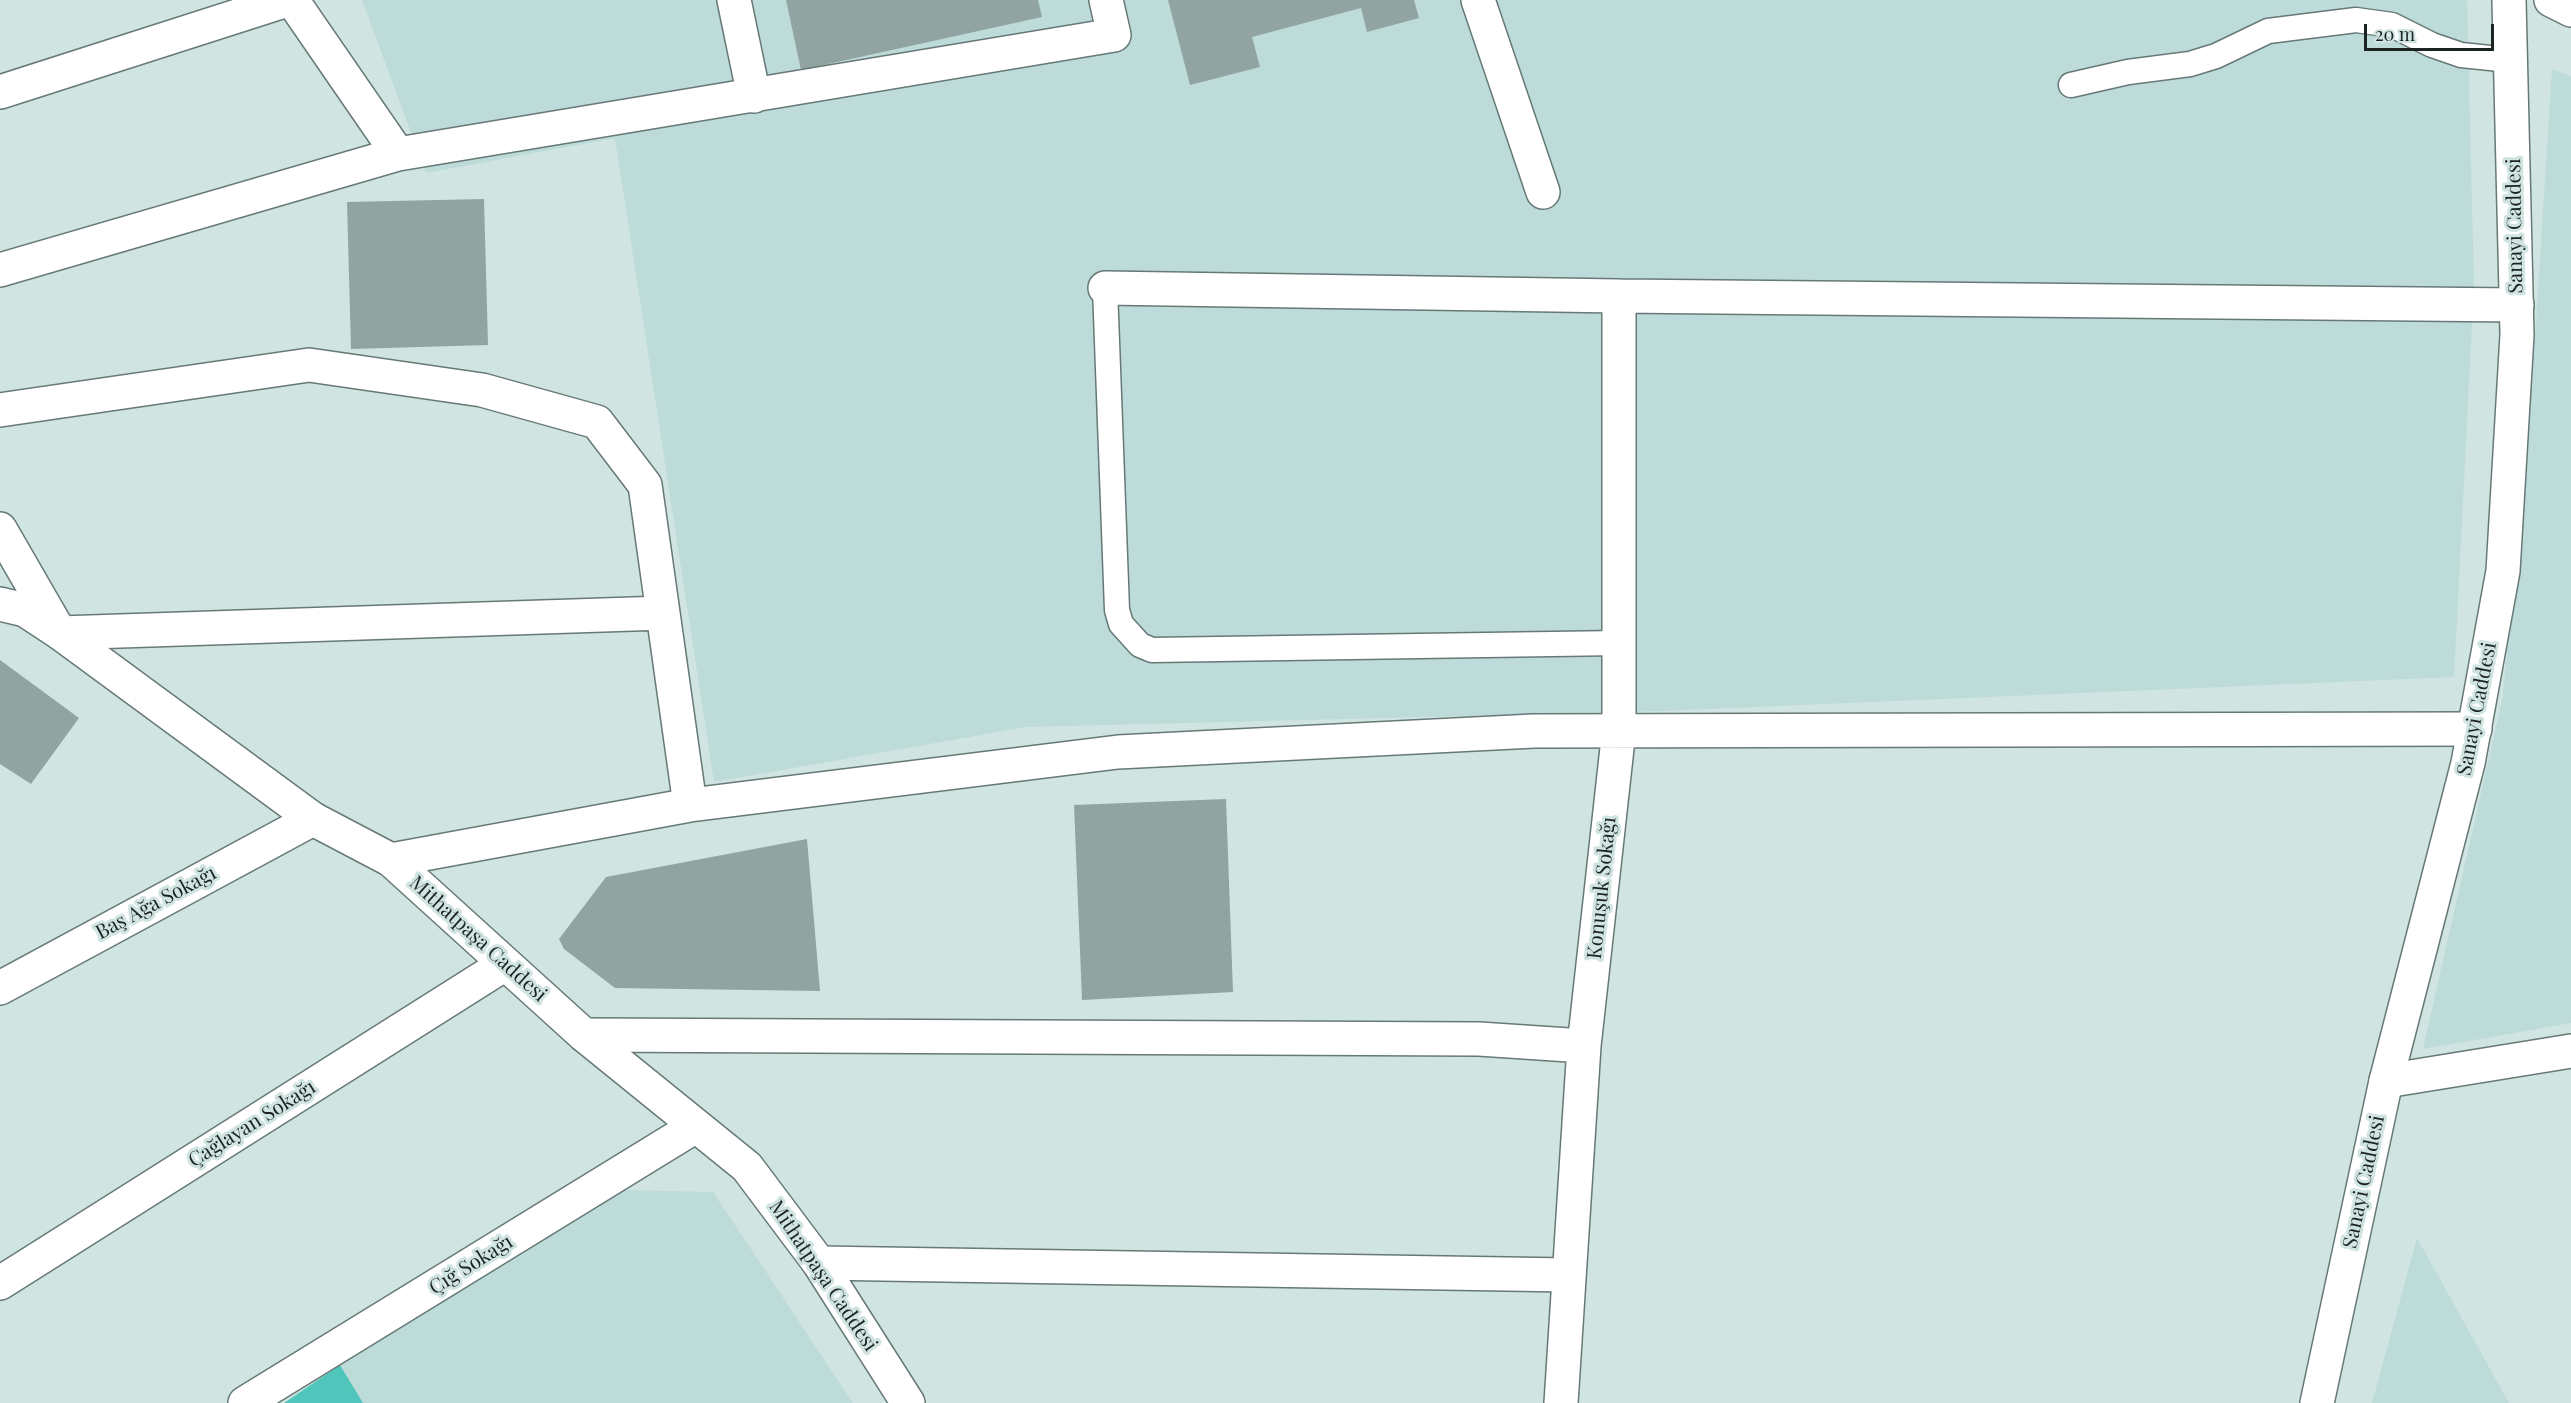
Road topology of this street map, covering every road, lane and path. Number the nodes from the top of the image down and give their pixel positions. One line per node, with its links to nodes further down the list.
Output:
1 (287, 0): 11 (street)
2 (292, 0): 13 (street)
3 (734, 0): 12 (street)
4 (1106, 0): 12 (street)
5 (1478, 0): 14 (street)
6 (2509, 0): 9 (street, Sanayi Caddesi)
7 (2551, 0): 8 (street)
8 (2571, 10)
9 (2510, 60): 10 (lane); 18 (street, Sanayi Caddesi)
10 (2071, 85)
11 (0, 92)
12 (754, 96): 13 (street)
13 (398, 154): 15 (street)
14 (1542, 192)
15 (0, 270)
16 (1105, 288): 17 (street); 24 (lane)
17 (1619, 296): 18 (street); 24 (street, Konuşuk Sokağı)
18 (2517, 305): 25 (street, Sanayi Caddesi)
19 (0, 410): 22 (street)
20 (0, 529): 23 (street, Mithatpaşa Caddesi)
21 (0, 604): 23 (street)
22 (663, 613): 23 (street); 27 (street)
23 (60, 633): 28 (street, Mithatpaşa Caddesi)
24 (1619, 643): 26 (street, Konuşuk Sokağı)
25 (2475, 729): 26 (street); 35 (street, Sanayi Caddesi)
26 (1619, 730): 27 (street); 33 (street, Konuşuk Sokağı)
27 (690, 805): 29 (street)
28 (313, 819): 29 (street, Mithatpaşa Caddesi); 31 (street, Baş Ağa Sokağı)
29 (391, 860): 30 (street, Mithatpaşa Caddesi)
30 (505, 964): 32 (street, Mithatpaşa Caddesi); 39 (street, Çağlayan Sokağı)
31 (0, 988)
32 (584, 1035): 33 (street); 36 (street, Mithatpaşa Caddesi)
33 (1584, 1046): 38 (street, Konuşuk Sokağı)
34 (2571, 1051): 35 (street)
35 (2386, 1081): 43 (street, Sanayi Caddesi)
36 (696, 1126): 37 (street, Mithatpaşa Caddesi); 40 (street, Çığ Sokağı)
37 (819, 1263): 38 (street); 41 (street, Mithatpaşa Caddesi)
38 (1569, 1275): 42 (street, Konuşuk Sokağı)
39 (0, 1283)
40 (245, 1403)
41 (908, 1403)
42 (1561, 1403)
43 (2317, 1403)

